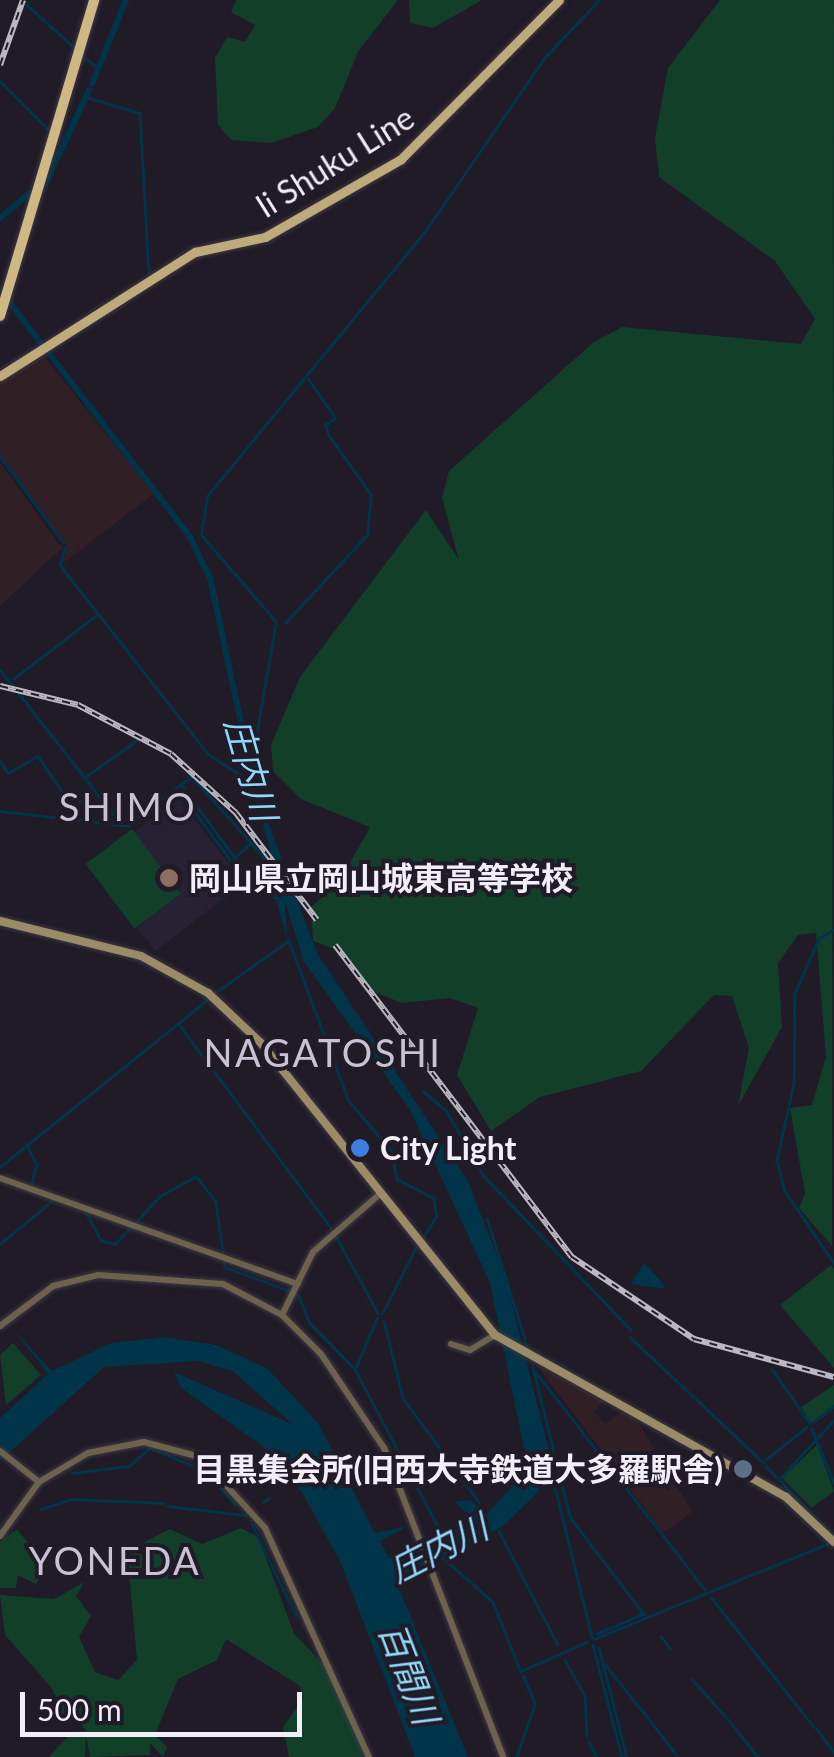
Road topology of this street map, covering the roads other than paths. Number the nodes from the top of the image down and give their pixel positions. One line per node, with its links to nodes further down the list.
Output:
1 (94, 0): 3 (highway)
2 (559, 0): 4 (main road, Ii Shuku Line)
3 (0, 316)
4 (0, 376)
5 (0, 920): 7 (main road)
6 (0, 1178): 8 (street)
7 (380, 1193): 8 (street); 11 (main road)
8 (296, 1289): 9 (street)
9 (282, 1315): 10 (street); 18 (street)
10 (0, 1326)
11 (499, 1338): 12 (street); 16 (main road)
12 (451, 1344)
13 (0, 1451): 14 (street)
14 (37, 1480): 15 (street); 17 (street)
15 (0, 1536)
16 (833, 1541)
17 (369, 1757)
18 (503, 1757)

